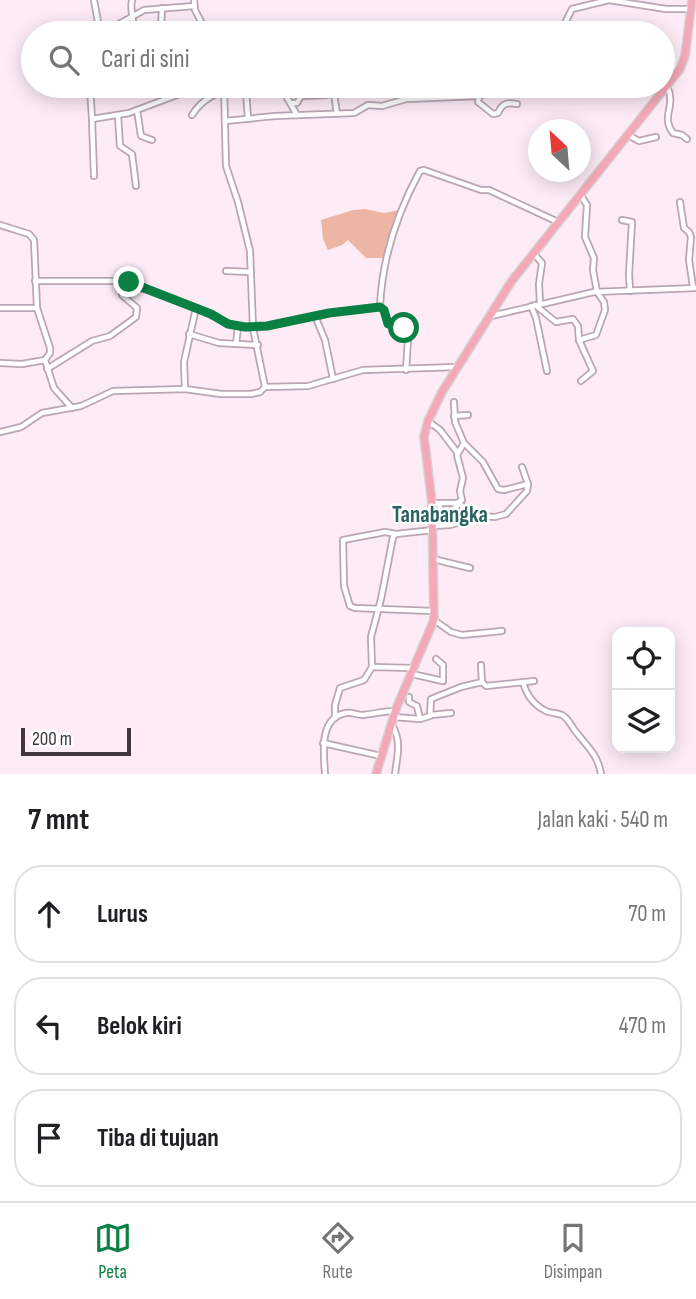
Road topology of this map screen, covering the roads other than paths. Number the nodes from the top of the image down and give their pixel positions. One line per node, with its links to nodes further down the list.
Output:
1 (94, 0): 8 (street)
2 (132, 0): 7 (street)
3 (170, 0): 6 (street)
4 (194, 3): 6 (street); 12 (street)
5 (691, 4): 13 (street); 14 (main road)
6 (164, 8): 7 (street); 11 (street)
7 (133, 16): 9 (street); 10 (street)
8 (99, 21)
9 (124, 21)
10 (134, 21)
11 (161, 21)
12 (202, 21)
13 (566, 21)
14 (693, 27): 15 (main road)
15 (675, 74)
16 (91, 98): 35 (street)
17 (164, 98): 30 (street)
18 (208, 98): 32 (street)
19 (224, 98): 37 (street)
20 (246, 98): 36 (street)
21 (288, 98): 28 (street)
22 (300, 98): 28 (street)
23 (335, 98): 31 (street)
24 (430, 98): 31 (street)
25 (479, 98): 29 (street)
26 (657, 98): 38 (main road)
27 (672, 98): 40 (street)
28 (292, 103): 34 (street)
29 (517, 104)
30 (137, 110): 33 (street); 41 (street)
31 (337, 114): 34 (street)
32 (192, 115)
33 (118, 116): 35 (street); 43 (street)
34 (297, 116): 36 (street)
35 (92, 119): 42 (street)
36 (248, 119): 37 (street)
37 (225, 121): 51 (street)
38 (628, 135): 39 (street); 44 (main road)
39 (656, 137)
40 (687, 139)
41 (152, 140)
42 (94, 176)
43 (136, 186)
44 (580, 194): 47 (main road); 56 (street)
45 (680, 201): 54 (street)
46 (622, 220): 55 (street)
47 (558, 222): 49 (main road); 58 (street)
48 (0, 225): 52 (street)
49 (533, 253): 57 (street); 62 (main road)
50 (226, 271): 51 (street)
51 (251, 272): 65 (street)
52 (34, 281): 53 (street); 60 (street)
53 (122, 281): 61 (street); 73 (street)
54 (694, 287): 55 (street)
55 (631, 291): 56 (street)
56 (597, 292): 57 (street); 67 (street)
57 (535, 305): 62 (street); 67 (street); 75 (street)
58 (380, 307): 63 (street); 74 (street)
59 (0, 308): 60 (street)
60 (37, 308): 70 (street)
61 (196, 308): 64 (street); 66 (street)
62 (490, 316): 72 (main road)
63 (317, 317): 65 (street); 76 (street)
64 (238, 326): 65 (street); 68 (street)
65 (253, 328): 69 (street)
66 (189, 334): 68 (street); 79 (street)
67 (579, 340): 77 (street)
68 (236, 344): 69 (street)
69 (258, 345): 78 (street)
70 (45, 360): 71 (street); 73 (street)
71 (0, 363)
72 (457, 367): 74 (street); 84 (main road)
73 (47, 369): 81 (street)
74 (406, 370): 76 (street)
75 (547, 370)
76 (333, 379): 78 (street)
77 (581, 381)
78 (265, 387): 79 (street)
79 (185, 389): 81 (street)
80 (454, 402): 83 (street)
81 (72, 408): 85 (street)
82 (468, 415): 83 (street)
83 (454, 416): 86 (street)
84 (428, 421): 87 (street); 90 (main road)
85 (0, 432)
86 (464, 443): 87 (street); 89 (street)
87 (457, 452): 91 (street)
88 (522, 467): 89 (street)
89 (528, 484): 92 (street)
90 (436, 503): 91 (street); 91 (street); 93 (main road)
91 (459, 503): 92 (street)
92 (464, 521): 93 (street)
93 (433, 528): 94 (street); 95 (main road)
94 (396, 534): 97 (street); 97 (street)
95 (432, 559): 96 (street); 98 (main road)
96 (470, 568)
97 (378, 610): 98 (street); 103 (street)
98 (435, 611): 99 (main road)
99 (434, 620): 100 (street); 104 (main road)
100 (502, 631)
101 (436, 659): 104 (street)
102 (481, 665): 106 (street)
103 (372, 667): 104 (street); 111 (street)
104 (412, 671): 112 (main road)
105 (534, 681): 107 (street)
106 (482, 682): 107 (street); 110 (street)
107 (523, 682): 119 (street)
108 (409, 697): 113 (street)
109 (451, 713): 110 (street)
110 (431, 715): 113 (street)
111 (335, 718): 112 (street); 114 (street)
112 (394, 718): 113 (street); 115 (main road); 118 (street)
113 (420, 719)
114 (323, 743): 115 (street); 116 (street)
115 (382, 757): 117 (main road)
116 (325, 774)
117 (376, 774)
118 (395, 774)
119 (601, 774)

